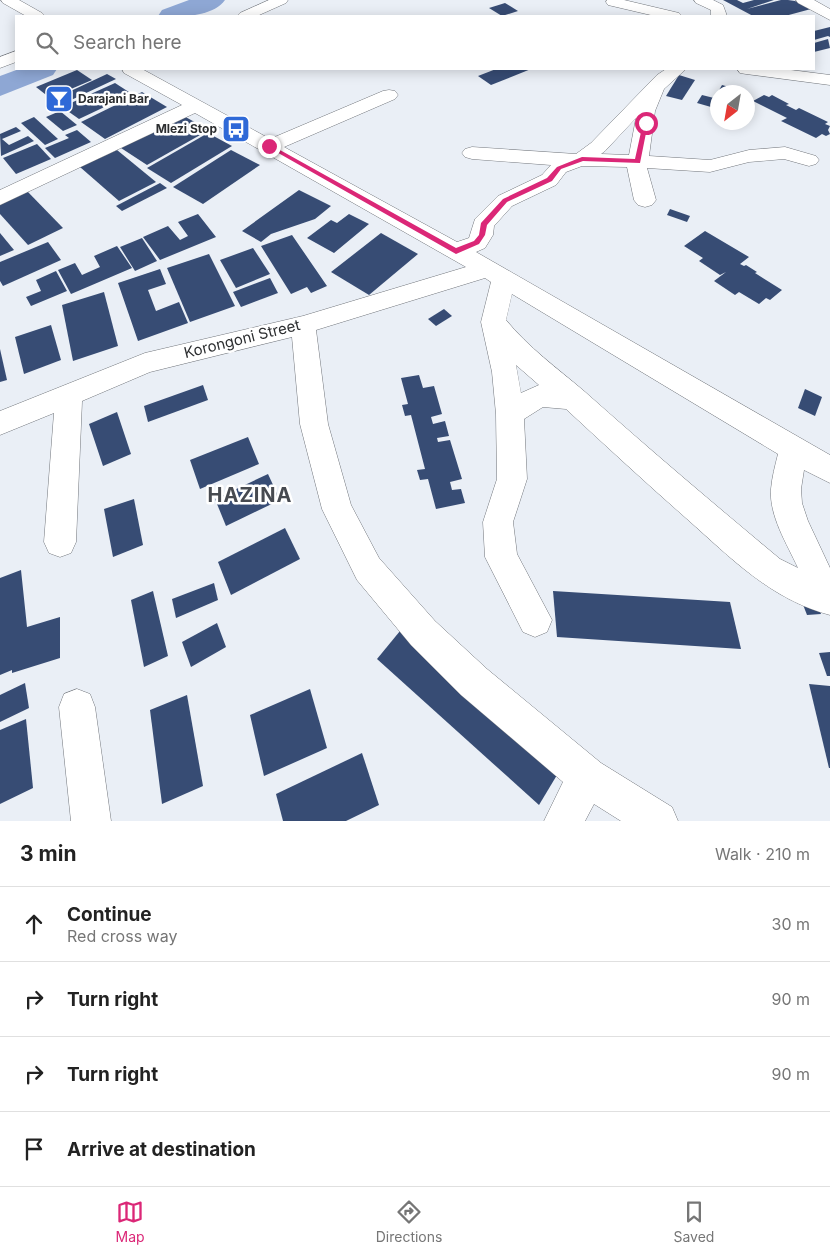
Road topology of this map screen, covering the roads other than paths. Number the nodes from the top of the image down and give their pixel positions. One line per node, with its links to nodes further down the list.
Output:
1 (38, 0): 6 (street)
2 (281, 0): 8 (street)
3 (701, 0): 10 (street)
4 (803, 0): 11 (street)
5 (613, 2): 9 (street)
6 (14, 3): 7 (street)
7 (35, 15)
8 (247, 15)
9 (670, 15)
10 (718, 15)
11 (830, 15)
12 (15, 56): 13 (street)
13 (0, 63)
14 (133, 70): 20 (street)
15 (676, 70): 18 (street)
16 (754, 70): 17 (street)
17 (830, 80)
18 (656, 88): 23 (street); 25 (street)
19 (389, 95): 21 (street)
20 (197, 104): 21 (street); 26 (street)
21 (269, 146): 28 (street)
22 (472, 153): 23 (street)
23 (582, 159): 25 (street); 28 (street)
24 (809, 160): 25 (street)
25 (638, 161): 27 (street)
26 (0, 198)
27 (645, 200)
28 (456, 251): 29 (street)
29 (496, 274): 30 (street); 31 (street, Korongoni Street); 36 (street)
30 (493, 322): 33 (street); 34 (street)
31 (303, 325): 32 (street, Korongoni Street); 42 (street)
32 (69, 394): 35 (street, Korongoni Street); 38 (street)
33 (573, 398): 34 (street); 39 (street)
34 (510, 414): 40 (street)
35 (0, 423)
36 (794, 448): 37 (street); 39 (street)
37 (830, 470)
38 (60, 542)
39 (822, 596)
40 (534, 620)
41 (77, 707): 43 (street)
42 (588, 777): 44 (street); 45 (street)
43 (91, 821)
44 (564, 821)
45 (658, 821)

